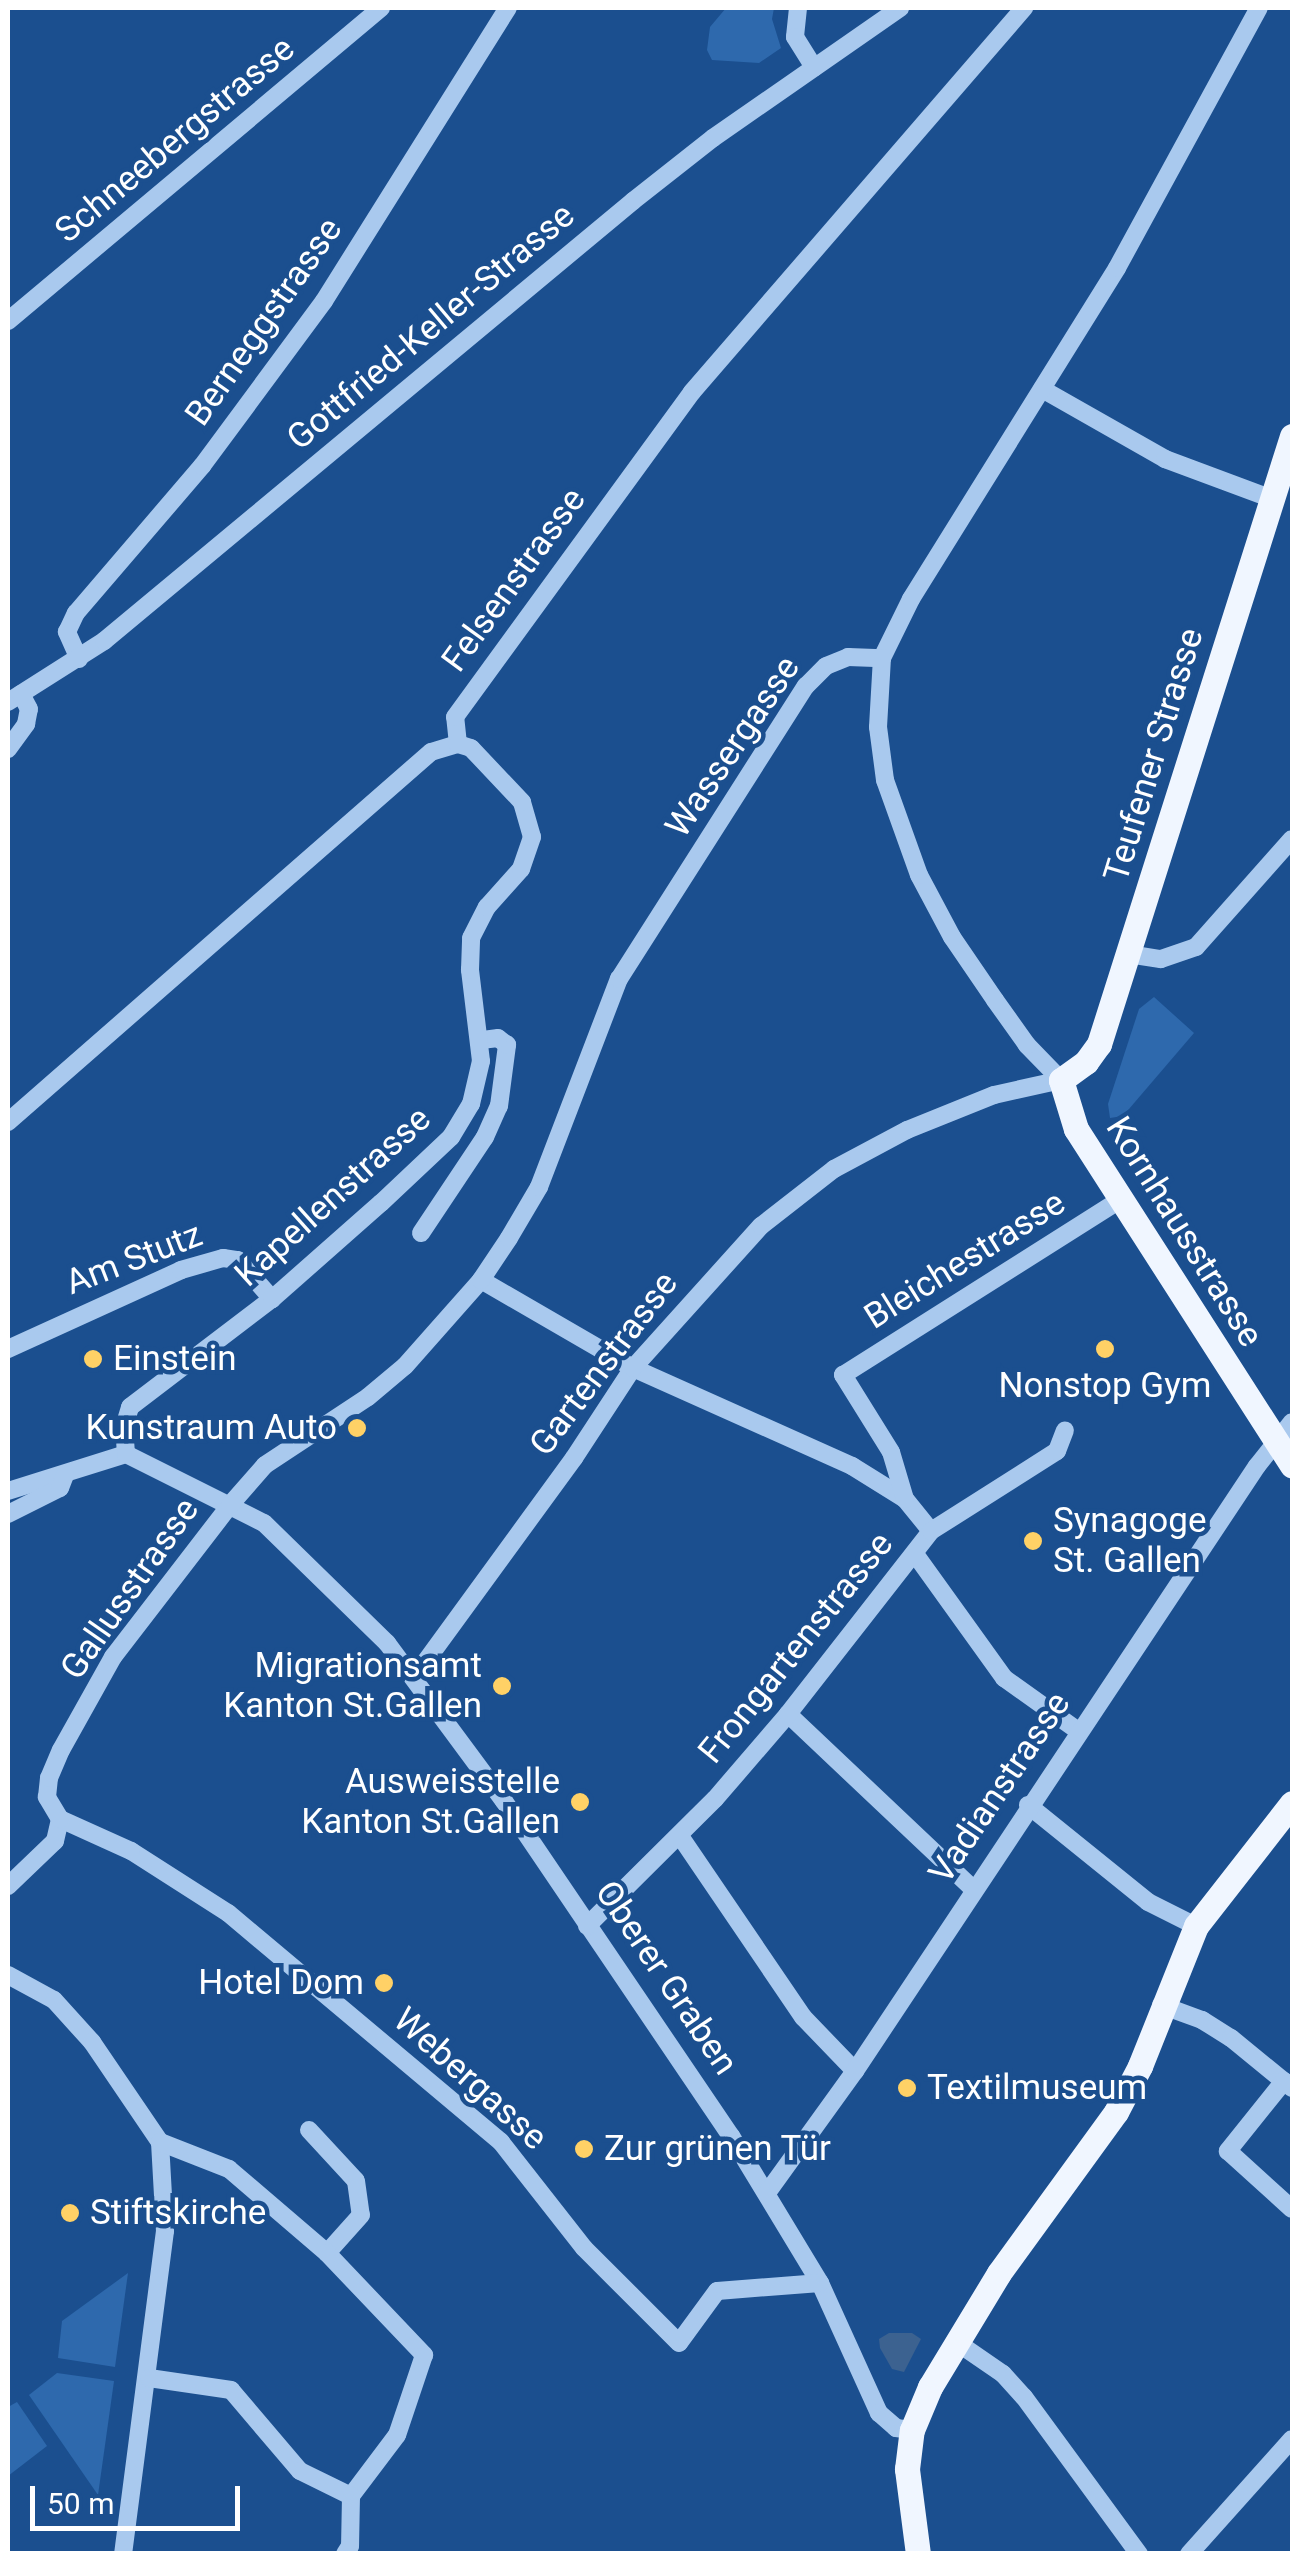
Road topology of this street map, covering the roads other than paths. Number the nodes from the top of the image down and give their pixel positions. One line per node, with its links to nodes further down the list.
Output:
1 (381, 8): 8 (street, Schneebergstrasse)
2 (508, 8): 14 (street, Berneggstrasse)
3 (798, 8): 7 (street)
4 (900, 8): 7 (street, Gottfried-Keller-Strasse)
5 (1024, 8): 16 (street, Felsenstrasse)
6 (1259, 8): 9 (street)
7 (814, 67): 14 (street, Gottfried-Keller-Strasse)
8 (8, 320)
9 (1042, 389): 12 (street); 13 (street)
10 (1292, 436): 11 (main road, Teufener Strasse)
11 (1287, 470): 12 (main road, Teufener Strasse)
12 (1270, 498): 19 (main road, Teufener Strasse)
13 (882, 658): 21 (street); 25 (street, Wassergasse)
14 (79, 659): 15 (street, Gottfried-Keller-Strasse)
15 (14, 698): 17 (street)
16 (458, 744): 20 (street, Kapellenstrasse); 22 (street)
17 (8, 750)
18 (1292, 840): 19 (street)
19 (1128, 954): 21 (main road, Teufener Strasse)
20 (481, 1040): 24 (street); 26 (street, Kapellenstrasse)
21 (1061, 1080): 23 (main road, Kornhausstrasse); 28 (street, Gartenstrasse)
22 (8, 1122)
23 (1121, 1199): 30 (main road, Kornhausstrasse); 35 (street, Bleichestrasse)
24 (422, 1233)
25 (480, 1280): 28 (street); 36 (street, Wassergasse)
26 (272, 1298): 27 (street, Am Stutz); 31 (street, Kapellenstrasse)
27 (8, 1348)
28 (633, 1368): 35 (street); 40 (street, Gartenstrasse)
29 (1065, 1430): 38 (street, Frongartenstrasse)
30 (1284, 1431): 32 (main road, Kornhausstrasse); 42 (street, Vadianstrasse)
31 (126, 1454): 33 (street); 36 (street)
32 (1292, 1466)
33 (65, 1475): 34 (street); 37 (street)
34 (8, 1490)
35 (906, 1499): 38 (street)
36 (230, 1506): 40 (street, Oberer Graben); 45 (street, Gallusstrasse)
37 (8, 1514)
38 (931, 1531): 39 (street, Frongartenstrasse)
39 (914, 1554): 41 (street, Frongartenstrasse); 42 (street)
40 (415, 1676): 49 (street, Oberer Graben)
41 (788, 1714): 46 (street, Frongartenstrasse); 48 (street)
42 (1077, 1730): 44 (street, Vadianstrasse)
43 (1292, 1803): 50 (main road)
44 (1028, 1804): 48 (street, Vadianstrasse); 50 (street)
45 (60, 1819): 47 (street); 61 (street, Webergasse)
46 (680, 1836): 49 (street, Frongartenstrasse); 54 (street)
47 (8, 1886)
48 (972, 1888): 54 (street, Vadianstrasse)
49 (588, 1926): 58 (street, Oberer Graben)
50 (1196, 1926): 53 (main road)
51 (8, 1956): 52 (street)
52 (12, 1977): 57 (street)
53 (1162, 2005): 55 (street); 62 (main road)
54 (855, 2070): 58 (street, Vadianstrasse)
55 (1288, 2085): 59 (street)
56 (309, 2130): 60 (street)
57 (160, 2142): 60 (street); 63 (street)
58 (768, 2193): 61 (street, Oberer Graben)
59 (1292, 2209)
60 (327, 2252): 66 (street)
61 (820, 2283): 64 (street, Oberer Graben)
62 (955, 2341): 64 (main road); 70 (street)
63 (149, 2378): 66 (street); 67 (street)
64 (912, 2430): 69 (main road)
65 (1292, 2439): 71 (street)
66 (352, 2496): 68 (street)
67 (124, 2554)
68 (345, 2554)
69 (918, 2554)
70 (1139, 2554)
71 (1189, 2554)

